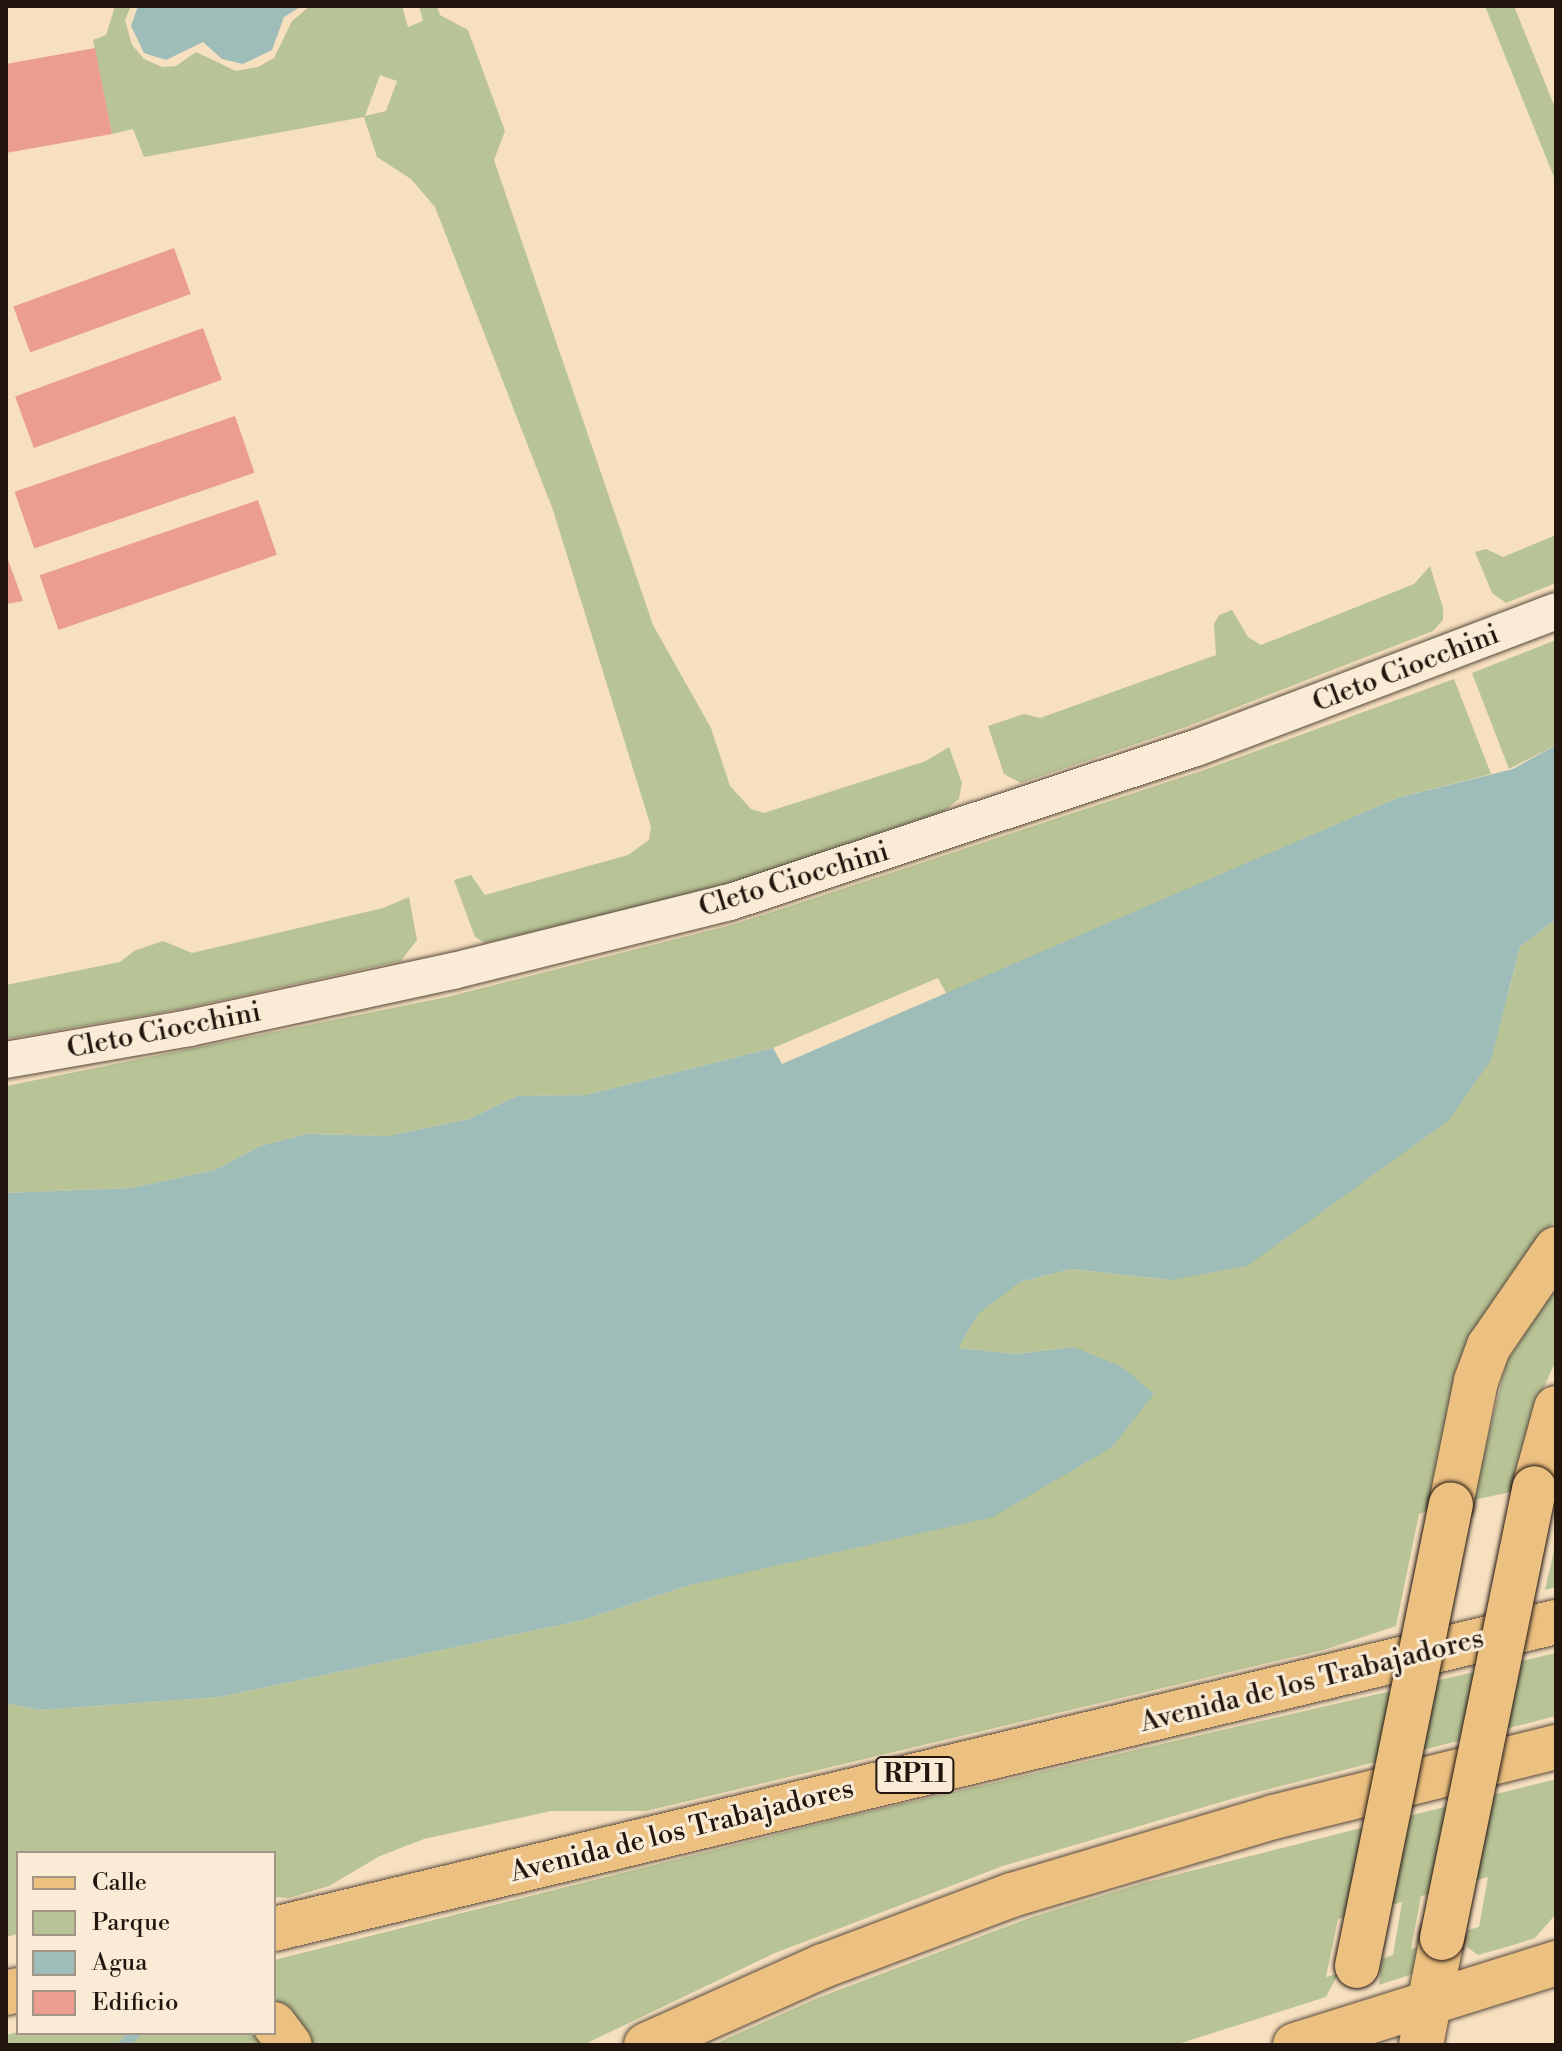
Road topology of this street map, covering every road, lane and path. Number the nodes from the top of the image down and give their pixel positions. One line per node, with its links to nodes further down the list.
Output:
1 (1556, 611): 2 (street, Cleto Ciocchini)
2 (6, 1060)
3 (1556, 1249): 11 (main road, bridge)
4 (1556, 1408): 9 (main road, bridge)
5 (1556, 1622): 7 (main road, Avenida de los Trabajadores / RP11)
6 (1556, 1747): 13 (main road)
7 (276, 1929)
8 (1548, 1970): 9 (main road)
9 (1425, 2024): 11 (main road)
10 (276, 2027): 12 (main road)
11 (1343, 2038): 14 (main road)
12 (290, 2045)
13 (646, 2045)
14 (1295, 2045)

